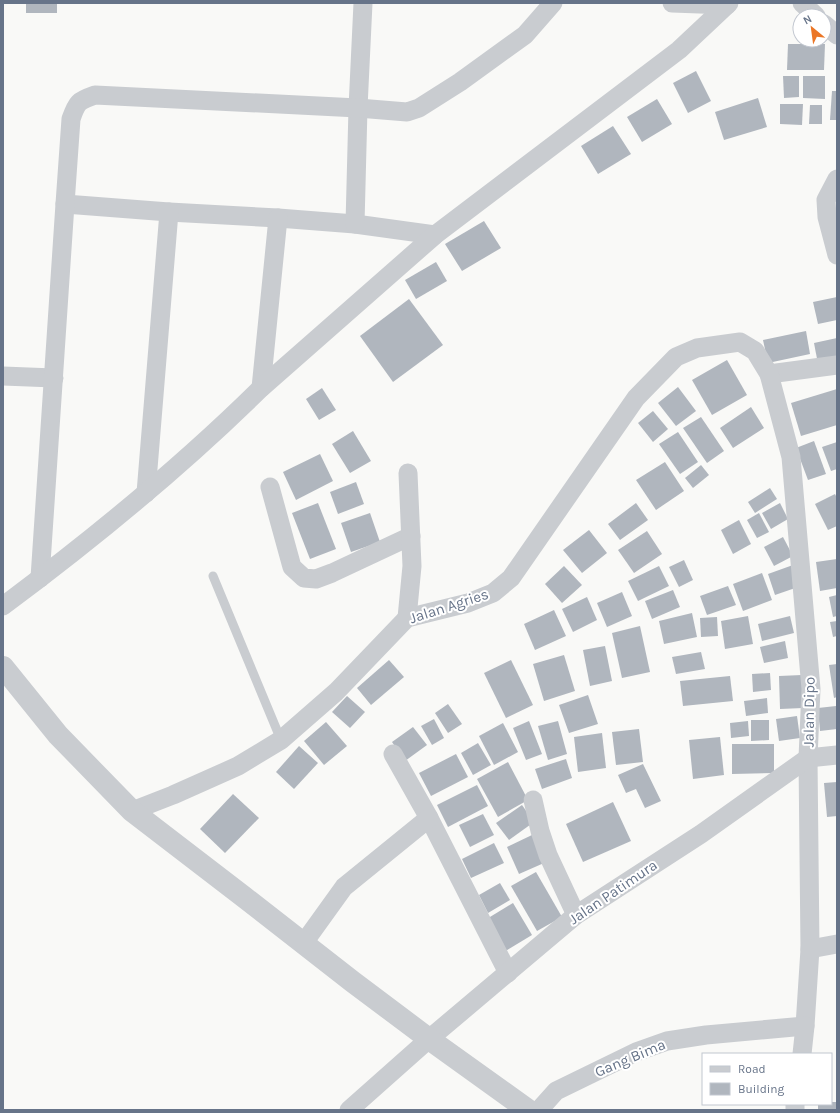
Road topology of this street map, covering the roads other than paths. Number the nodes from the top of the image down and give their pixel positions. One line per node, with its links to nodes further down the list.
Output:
1 (363, 3): 5 (street)
2 (554, 3): 5 (street)
3 (672, 3): 4 (street)
4 (718, 4): 11 (street)
5 (358, 108): 7 (street); 10 (street)
6 (837, 179): 12 (street)
7 (65, 204): 8 (street); 16 (street)
8 (169, 212): 9 (street); 20 (street)
9 (278, 218): 10 (street); 17 (street)
10 (355, 224): 11 (street)
11 (435, 235): 17 (street)
12 (837, 255)
13 (837, 365): 14 (street)
14 (769, 374): 25 (street, Jalan Agries); 30 (street, Jalan Dipo)
15 (3, 376): 16 (street)
16 (54, 378): 23 (street)
17 (261, 388): 20 (street)
18 (408, 473): 21 (street)
19 (270, 487): 21 (street)
20 (146, 493): 23 (street)
21 (411, 536): 25 (street)
22 (213, 576): 27 (lane)
23 (40, 578): 24 (street)
24 (3, 606)
25 (407, 618): 27 (street, Jalan Agries)
26 (3, 667): 32 (street)
27 (281, 740): 32 (street, Jalan Agries)
28 (393, 754): 33 (street)
29 (837, 754): 30 (street)
30 (808, 758): 34 (street, Jalan Patimura); 37 (street, Jalan Dipo)
31 (533, 800): 34 (street)
32 (132, 812): 35 (street)
33 (429, 818): 35 (street); 38 (street)
34 (576, 916): 38 (street, Jalan Patimura)
35 (303, 944): 40 (street)
36 (837, 944): 37 (street)
37 (810, 949): 39 (street, Jalan Dipo)
38 (508, 973): 40 (street, Jalan Patimura)
39 (805, 1026): 41 (street, Jalan Dipo); 44 (street, Gang Bima)
40 (429, 1039): 42 (street, Jalan Patimura); 43 (street)
41 (802, 1053)
42 (349, 1110)
43 (528, 1110)
44 (539, 1110)

